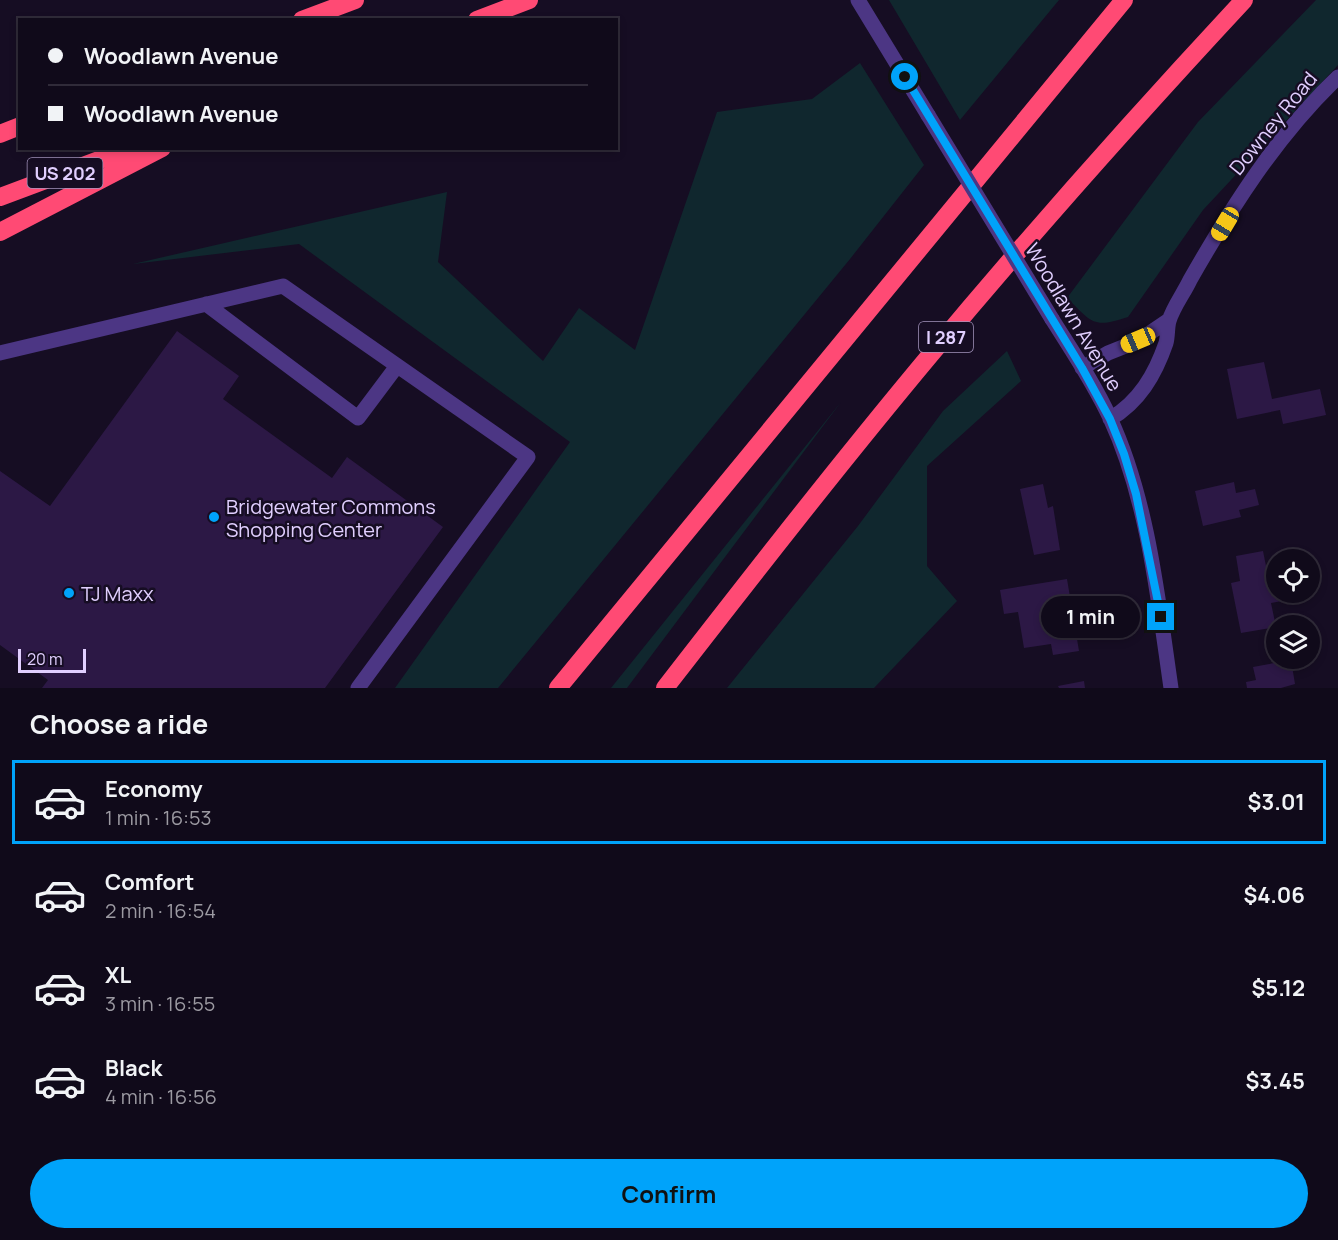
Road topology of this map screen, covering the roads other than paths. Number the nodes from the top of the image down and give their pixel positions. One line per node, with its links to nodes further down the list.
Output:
1 (355, 0): 6 (highway)
2 (529, 0): 7 (highway)
3 (858, 0): 19 (street, Woodlawn Avenue, bridge)
4 (1124, 0): 22 (highway)
5 (1244, 0): 23 (highway, I 287)
6 (307, 18)
7 (482, 18)
8 (1338, 77): 16 (street, Downey Road)
9 (18, 127): 10 (highway)
10 (0, 134)
11 (126, 150): 13 (highway, US 202)
12 (158, 150): 14 (highway)
13 (0, 197)
14 (0, 232)
15 (206, 304): 17 (street); 18 (street); 18 (street)
16 (1169, 320): 19 (street, Downey Road); 20 (street, Downey Road)
17 (0, 353)
18 (398, 366): 21 (street)
19 (1082, 368): 20 (street, Woodlawn Avenue)
20 (1110, 419): 24 (street, Woodlawn Avenue)
21 (358, 688)
22 (558, 688)
23 (665, 688)
24 (1171, 688)

